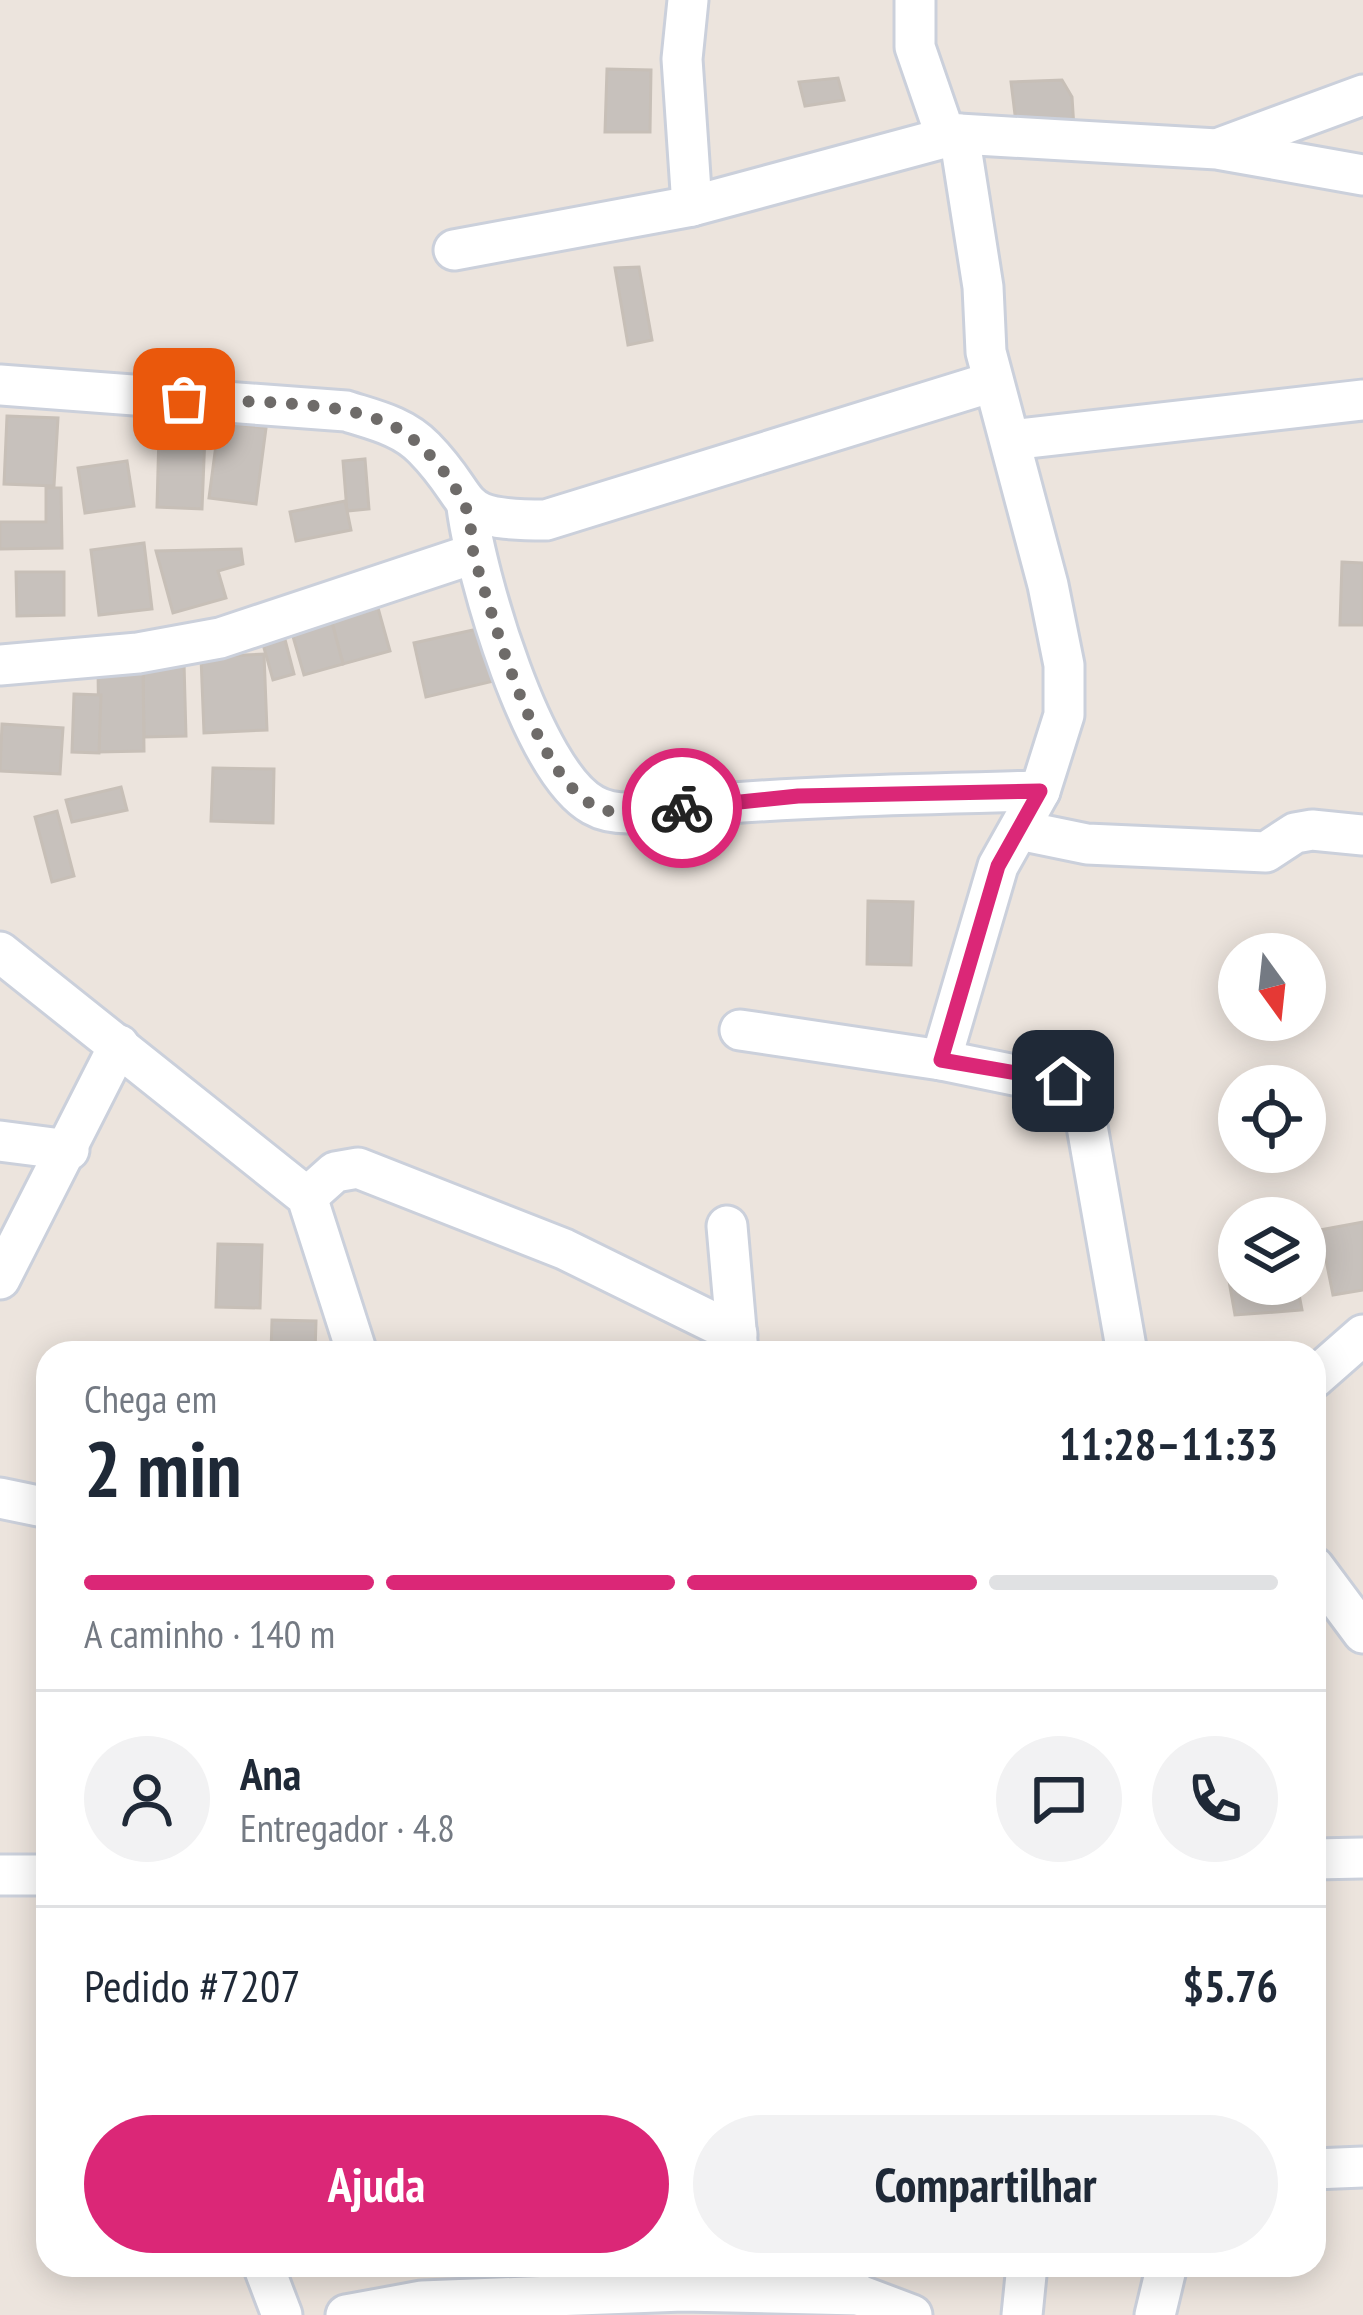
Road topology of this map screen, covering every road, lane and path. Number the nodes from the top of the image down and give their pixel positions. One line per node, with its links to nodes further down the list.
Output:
1 (688, 0): 7 (street)
2 (915, 0): 4 (street)
3 (1363, 95): 5 (street)
4 (959, 134): 5 (street); 7 (street); 9 (street)
5 (1216, 149): 6 (street)
6 (1363, 175)
7 (692, 206): 8 (street)
8 (454, 250)
9 (992, 382): 12 (street); 13 (street)
10 (0, 385): 13 (street)
11 (1363, 400): 12 (street)
12 (1010, 440): 16 (street)
13 (466, 507): 14 (street)
14 (473, 554): 15 (street); 16 (street)
15 (0, 665)
16 (1040, 791): 17 (street)
17 (1018, 830): 18 (street); 22 (street)
18 (1363, 835)
19 (0, 952): 21 (street)
20 (740, 1030): 22 (street)
21 (118, 1045): 24 (street); 25 (street)
22 (941, 1060): 32 (street)
23 (0, 1141): 24 (street)
24 (69, 1150): 27 (street)
25 (308, 1197): 29 (street); 30 (street)
26 (728, 1226): 31 (street)
27 (0, 1279)
28 (1363, 1335): 33 (street)
29 (353, 1341)
30 (733, 1341)
31 (738, 1341)
32 (1125, 1341)
33 (1326, 1367)
34 (0, 1498): 35 (street)
35 (36, 1506)
36 (1326, 1583): 37 (street)
37 (1363, 1633)
38 (1363, 1858): 39 (street)
39 (1326, 1859)
40 (0, 1875): 41 (street)
41 (36, 1875)
42 (1363, 2168): 43 (street)
43 (1326, 2169)
44 (267, 2277): 49 (street)
45 (837, 2277): 48 (street)
46 (1026, 2277): 52 (street)
47 (1164, 2277): 53 (street)
48 (859, 2295): 50 (street); 51 (street)
49 (282, 2315)
50 (346, 2315)
51 (912, 2315)
52 (1022, 2315)
53 (1155, 2315)

